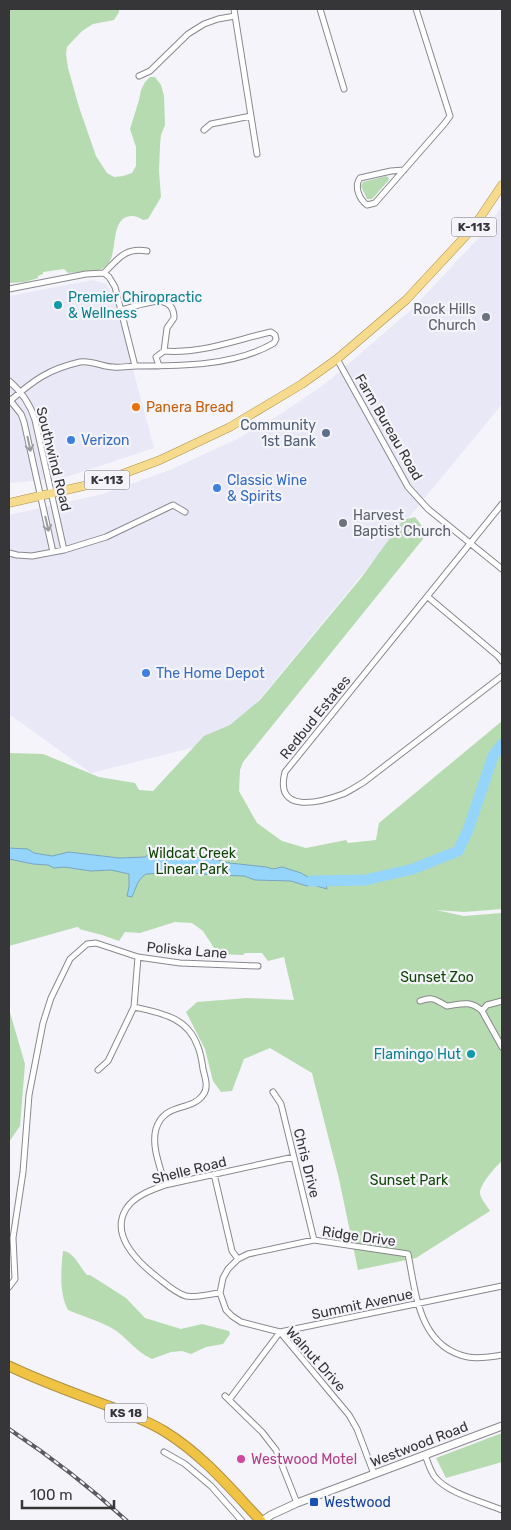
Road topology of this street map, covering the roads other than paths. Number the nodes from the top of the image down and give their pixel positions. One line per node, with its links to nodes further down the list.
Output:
1 (234, 9): 4 (street)
2 (320, 9): 6 (street)
3 (416, 9): 10 (street)
4 (235, 16): 5 (street); 7 (street)
5 (139, 76)
6 (344, 89)
7 (252, 116): 8 (street); 9 (street)
8 (204, 130)
9 (257, 154)
10 (404, 170): 10 (street)
11 (502, 185): 17 (main road, K-113)
12 (147, 251): 13 (street)
13 (104, 273): 14 (street); 15 (street)
14 (9, 289)
15 (121, 310): 16 (street); 18 (street)
16 (164, 351): 19 (street); 19 (street)
17 (337, 359): 23 (main road, K-113); 28 (street, Farm Bureau Road)
18 (135, 366): 19 (street); 21 (street)
19 (159, 366)
20 (9, 381): 21 (street, Southwind Road)
21 (21, 391): 22 (street); 23 (street, Southwind Road)
22 (10, 399): 24 (street, Southwind Road, one-way to 24)
23 (52, 494): 24 (main road, K-113); 29 (street, Southwind Road)
24 (40, 496): 25 (main road, K-113); 30 (street, Southwind Road, one-way to 30)
25 (9, 503)
26 (502, 504): 28 (street, Redbud Estates)
27 (185, 512): 29 (street)
28 (470, 543): 32 (street); 33 (street, Redbud Estates)
29 (64, 550): 30 (street)
30 (53, 552): 31 (street)
31 (9, 553)
32 (502, 569)
33 (428, 597): 34 (street); 35 (street, Redbud Estates)
34 (502, 662)
35 (502, 676)
36 (138, 957): 37 (street, Poliska Lane); 40 (street); 51 (street, Poliska Lane)
37 (258, 966)
38 (420, 1001): 41 (street)
39 (502, 1001): 41 (street)
40 (134, 1007): 43 (street); 47 (street)
41 (482, 1011): 42 (street)
42 (502, 1047)
43 (98, 1070)
44 (273, 1092): 45 (street, Chris Drive)
45 (294, 1158): 46 (street, Shelle Road); 48 (street, Chris Drive)
46 (214, 1174): 47 (street, Shelle Road); 49 (street)
47 (165, 1185): 52 (street, Shelle Road)
48 (314, 1240): 49 (street, Ridge Drive); 53 (street, Ridge Drive)
49 (238, 1259): 52 (street)
50 (502, 1286): 53 (street, Summit Avenue)
51 (9, 1287)
52 (220, 1293): 54 (street, Walnut Drive)
53 (418, 1304): 54 (street, Summit Avenue); 55 (street, Ridge Drive)
54 (280, 1332): 62 (street, Walnut Drive); 63 (street)
55 (502, 1355)
56 (9, 1366): 58 (highway, KS 18)
57 (9, 1374): 58 (highway, KS 18)
58 (37, 1379): 66 (highway, KS 18)
59 (502, 1426): 61 (street, Westwood Road)
60 (164, 1452): 65 (street)
61 (425, 1455): 62 (street, Westwood Road); 64 (street)
62 (374, 1474): 63 (street, Westwood Road)
63 (297, 1503): 66 (street, Westwood Road)
64 (502, 1510)
65 (242, 1521)
66 (262, 1521)

